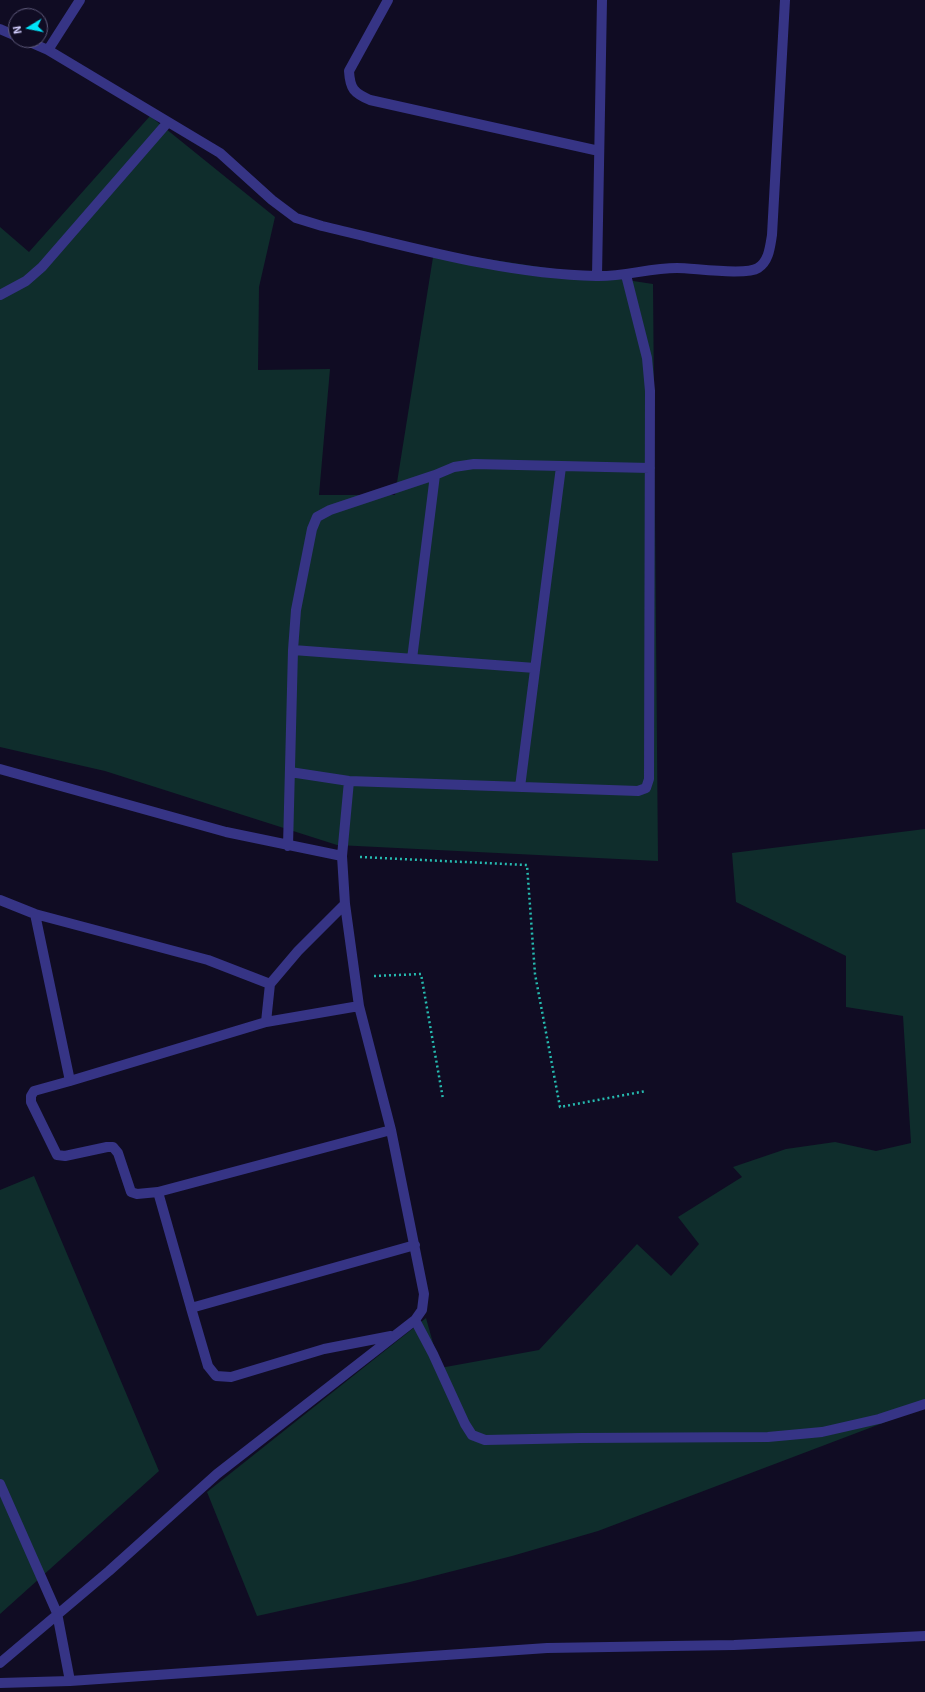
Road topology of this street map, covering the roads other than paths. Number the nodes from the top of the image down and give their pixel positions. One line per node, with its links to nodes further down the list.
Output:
1 (80, 0): 6 (street)
2 (388, 0): 8 (street)
3 (602, 0): 8 (street)
4 (785, 0): 9 (street)
5 (44, 48): 6 (street)
6 (48, 50): 7 (street)
7 (168, 122): 10 (street); 11 (street)
8 (599, 151): 10 (street)
9 (626, 275): 10 (street); 13 (street)
10 (597, 276)
11 (0, 295)
12 (561, 467): 13 (street); 14 (street); 17 (street)
13 (650, 468): 21 (street)
14 (435, 475): 15 (street); 16 (street)
15 (293, 650): 16 (street); 19 (street)
16 (412, 659): 17 (street)
17 (535, 668): 21 (street)
18 (0, 769): 22 (street)
19 (290, 772): 20 (street); 22 (street)
20 (349, 781): 21 (street); 23 (street)
21 (520, 787)
22 (288, 846): 23 (street)
23 (342, 856): 25 (street)
24 (0, 900): 26 (street)
25 (345, 904): 27 (street); 28 (street)
26 (35, 914): 27 (street); 30 (street)
27 (270, 984): 29 (street)
28 (359, 1006): 29 (street); 31 (street)
29 (266, 1022): 30 (street)
30 (70, 1080): 32 (street)
31 (391, 1130): 32 (street); 33 (street)
32 (158, 1192): 34 (street)
33 (415, 1245): 34 (street); 35 (street)
34 (191, 1308): 36 (street)
35 (414, 1320): 36 (street); 37 (street)
36 (393, 1336): 39 (street)
37 (925, 1404)
38 (0, 1484): 39 (street)
39 (57, 1613): 41 (street); 42 (street)
40 (925, 1636): 42 (street)
41 (0, 1663)
42 (70, 1681): 43 (street)
43 (0, 1683)

